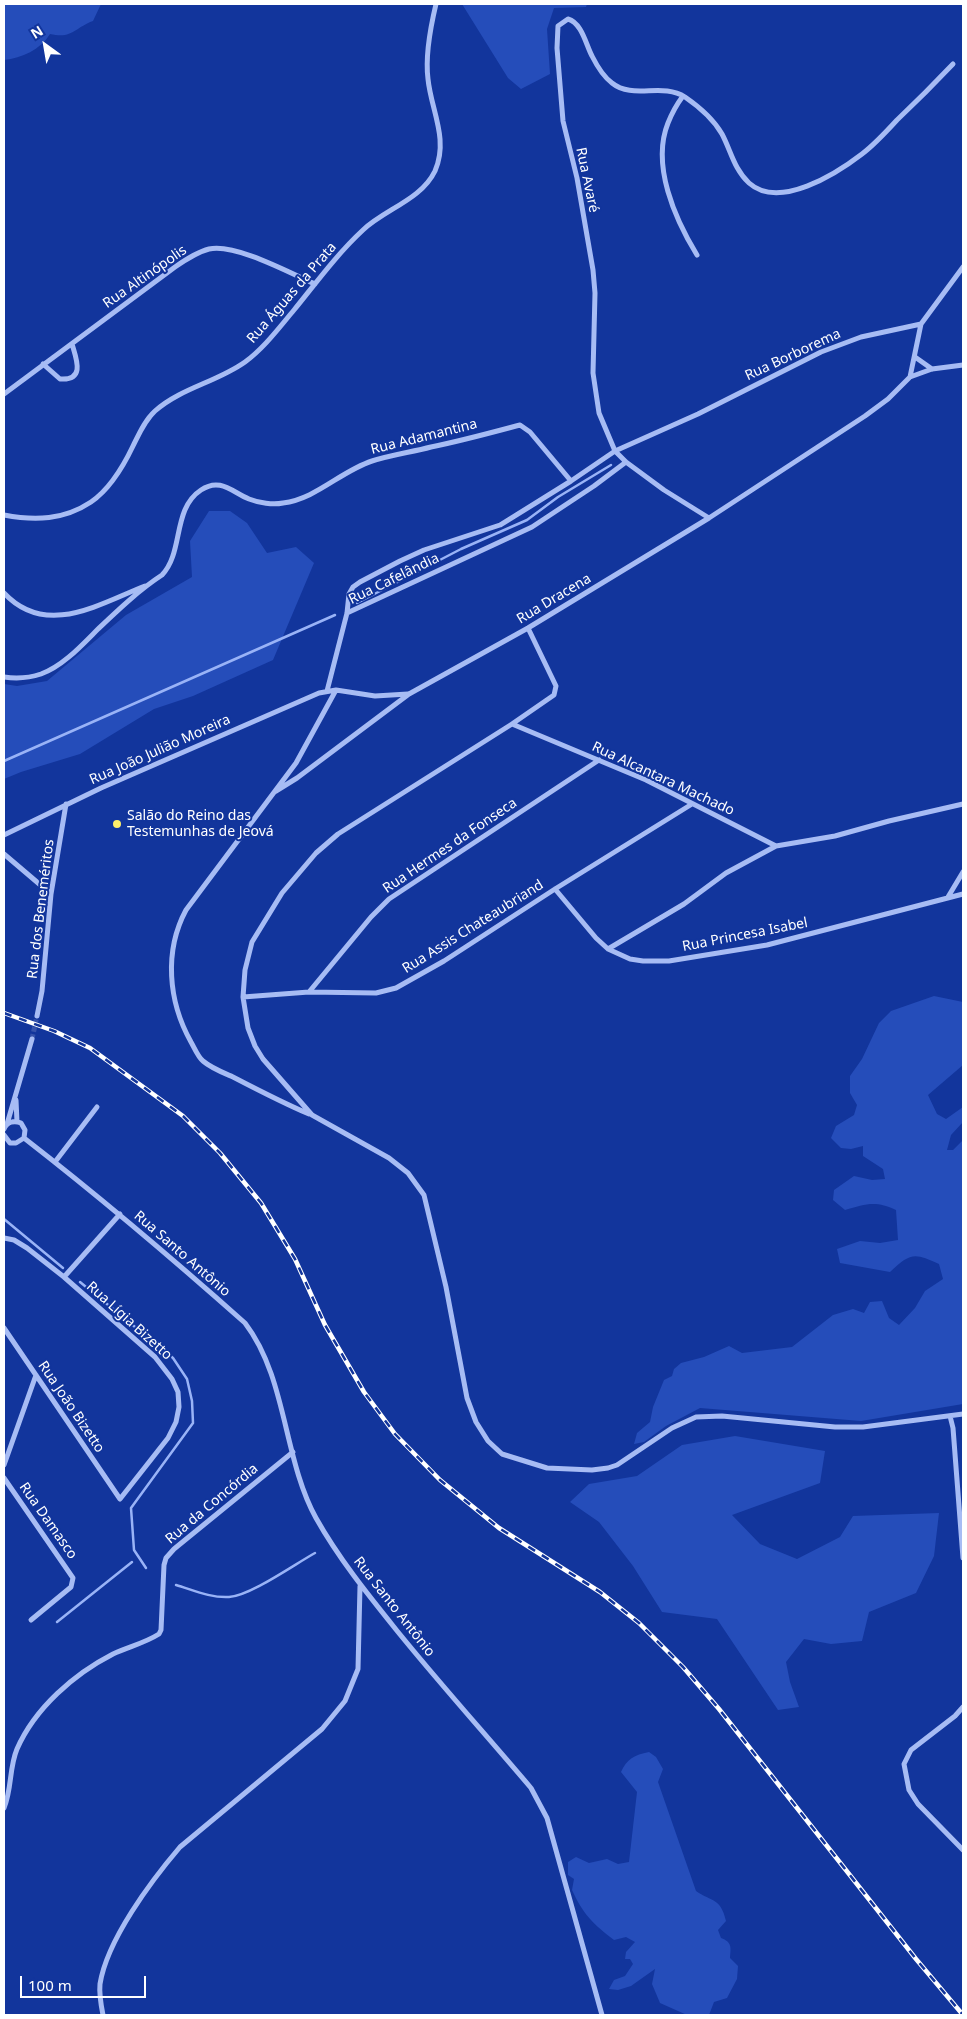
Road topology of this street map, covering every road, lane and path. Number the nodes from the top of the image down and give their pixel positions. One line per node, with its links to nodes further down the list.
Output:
1 (436, 4): 6 (street, Rua Águas da Prata)
2 (953, 64): 3 (street, Rua Avaré)
3 (683, 96): 4 (street); 15 (street, Rua Avaré)
4 (697, 255)
5 (963, 267): 7 (street)
6 (315, 284): 8 (street, Rua Altinópolis); 18 (street, Rua Águas da Prata)
7 (921, 324): 9 (street); 15 (street, Rua Borborema)
8 (72, 344): 10 (street, Rua Altinópolis); 10 (street)
9 (915, 357): 12 (street); 13 (street)
10 (43, 364): 14 (street, Rua Altinópolis)
11 (963, 365): 12 (street)
12 (932, 369): 13 (street)
13 (910, 377): 19 (street)
14 (4, 394)
15 (615, 451): 16 (street, Rua Avaré); 17 (street, Rua Cafelândia)
16 (626, 462): 19 (street, Rua Avaré); 22 (street, Rua Cafelândia)
17 (571, 481): 20 (street, Rua Adamantina); 22 (street, Rua Cafelândia)
18 (4, 515)
19 (709, 518): 23 (street, Rua Dracena)
20 (148, 585): 21 (street); 24 (street, Rua Adamantina)
21 (4, 593)
22 (347, 613): 26 (street)
23 (528, 628): 27 (street, Rua Dracena); 28 (street)
24 (4, 677)
25 (336, 690): 26 (street, Rua Dracena); 27 (street, Rua Dracena); 30 (street)
26 (327, 691): 31 (street, Rua João Julião Moreira)
27 (409, 694): 30 (street, Rua Dracena)
28 (512, 724): 29 (street, Rua Alcantara Machado); 44 (street)
29 (599, 760): 32 (street, Rua Alcantara Machado); 43 (street, Rua Hermes da Fonseca)
30 (276, 791): 49 (street)
31 (66, 804): 34 (street, Rua João Julião Moreira); 39 (street, Rua dos Beneméritos)
32 (692, 804): 35 (street, Rua Alcantara Machado); 38 (street, Rua Assis Chateaubriand)
33 (963, 804): 35 (street)
34 (4, 835)
35 (776, 846): 42 (street)
36 (4, 854): 39 (street)
37 (963, 872): 41 (street)
38 (555, 889): 42 (street, Rua Princesa Isabel); 43 (street, Rua Assis Chateaubriand)
39 (51, 894): 45 (street, Rua dos Beneméritos)
40 (963, 894): 41 (street, Rua Princesa Isabel)
41 (948, 898): 42 (street, Rua Princesa Isabel)
42 (608, 949)
43 (310, 992): 44 (street, Rua Assis Chateaubriand)
44 (243, 996): 49 (street)
45 (37, 1016)
46 (32, 1039): 47 (street)
47 (16, 1095): 50 (street); 51 (street)
48 (97, 1107): 56 (street)
49 (312, 1115): 63 (street)
50 (17, 1122): 51 (street); 53 (street)
51 (5, 1127)
52 (4, 1136): 55 (street)
53 (24, 1138): 55 (street); 56 (street, Rua Santo Antônio)
54 (4, 1144): 55 (street)
55 (13, 1144)
56 (55, 1162): 57 (street, Rua Santo Antônio)
57 (120, 1214): 59 (street); 64 (street, Rua Santo Antônio)
58 (4, 1238): 59 (street, Rua Lígia Bizetto)
59 (64, 1277): 67 (street, Rua Lígia Bizetto)
60 (4, 1331): 61 (street, Rua João Bizetto)
61 (36, 1375): 65 (street); 67 (street, Rua João Bizetto)
62 (963, 1414): 63 (street)
63 (950, 1416): 68 (street)
64 (293, 1452): 69 (street, Rua Santo Antônio); 72 (street, Rua da Concórdia)
65 (4, 1466)
66 (4, 1478): 70 (street, Rua Damasco)
67 (120, 1499)
68 (963, 1558)
69 (360, 1585): 74 (street); 75 (street, Rua Santo Antônio)
70 (31, 1620)
71 (963, 1706): 73 (street)
72 (4, 1808)
73 (963, 1850)
74 (102, 2015)
75 (602, 2015)

